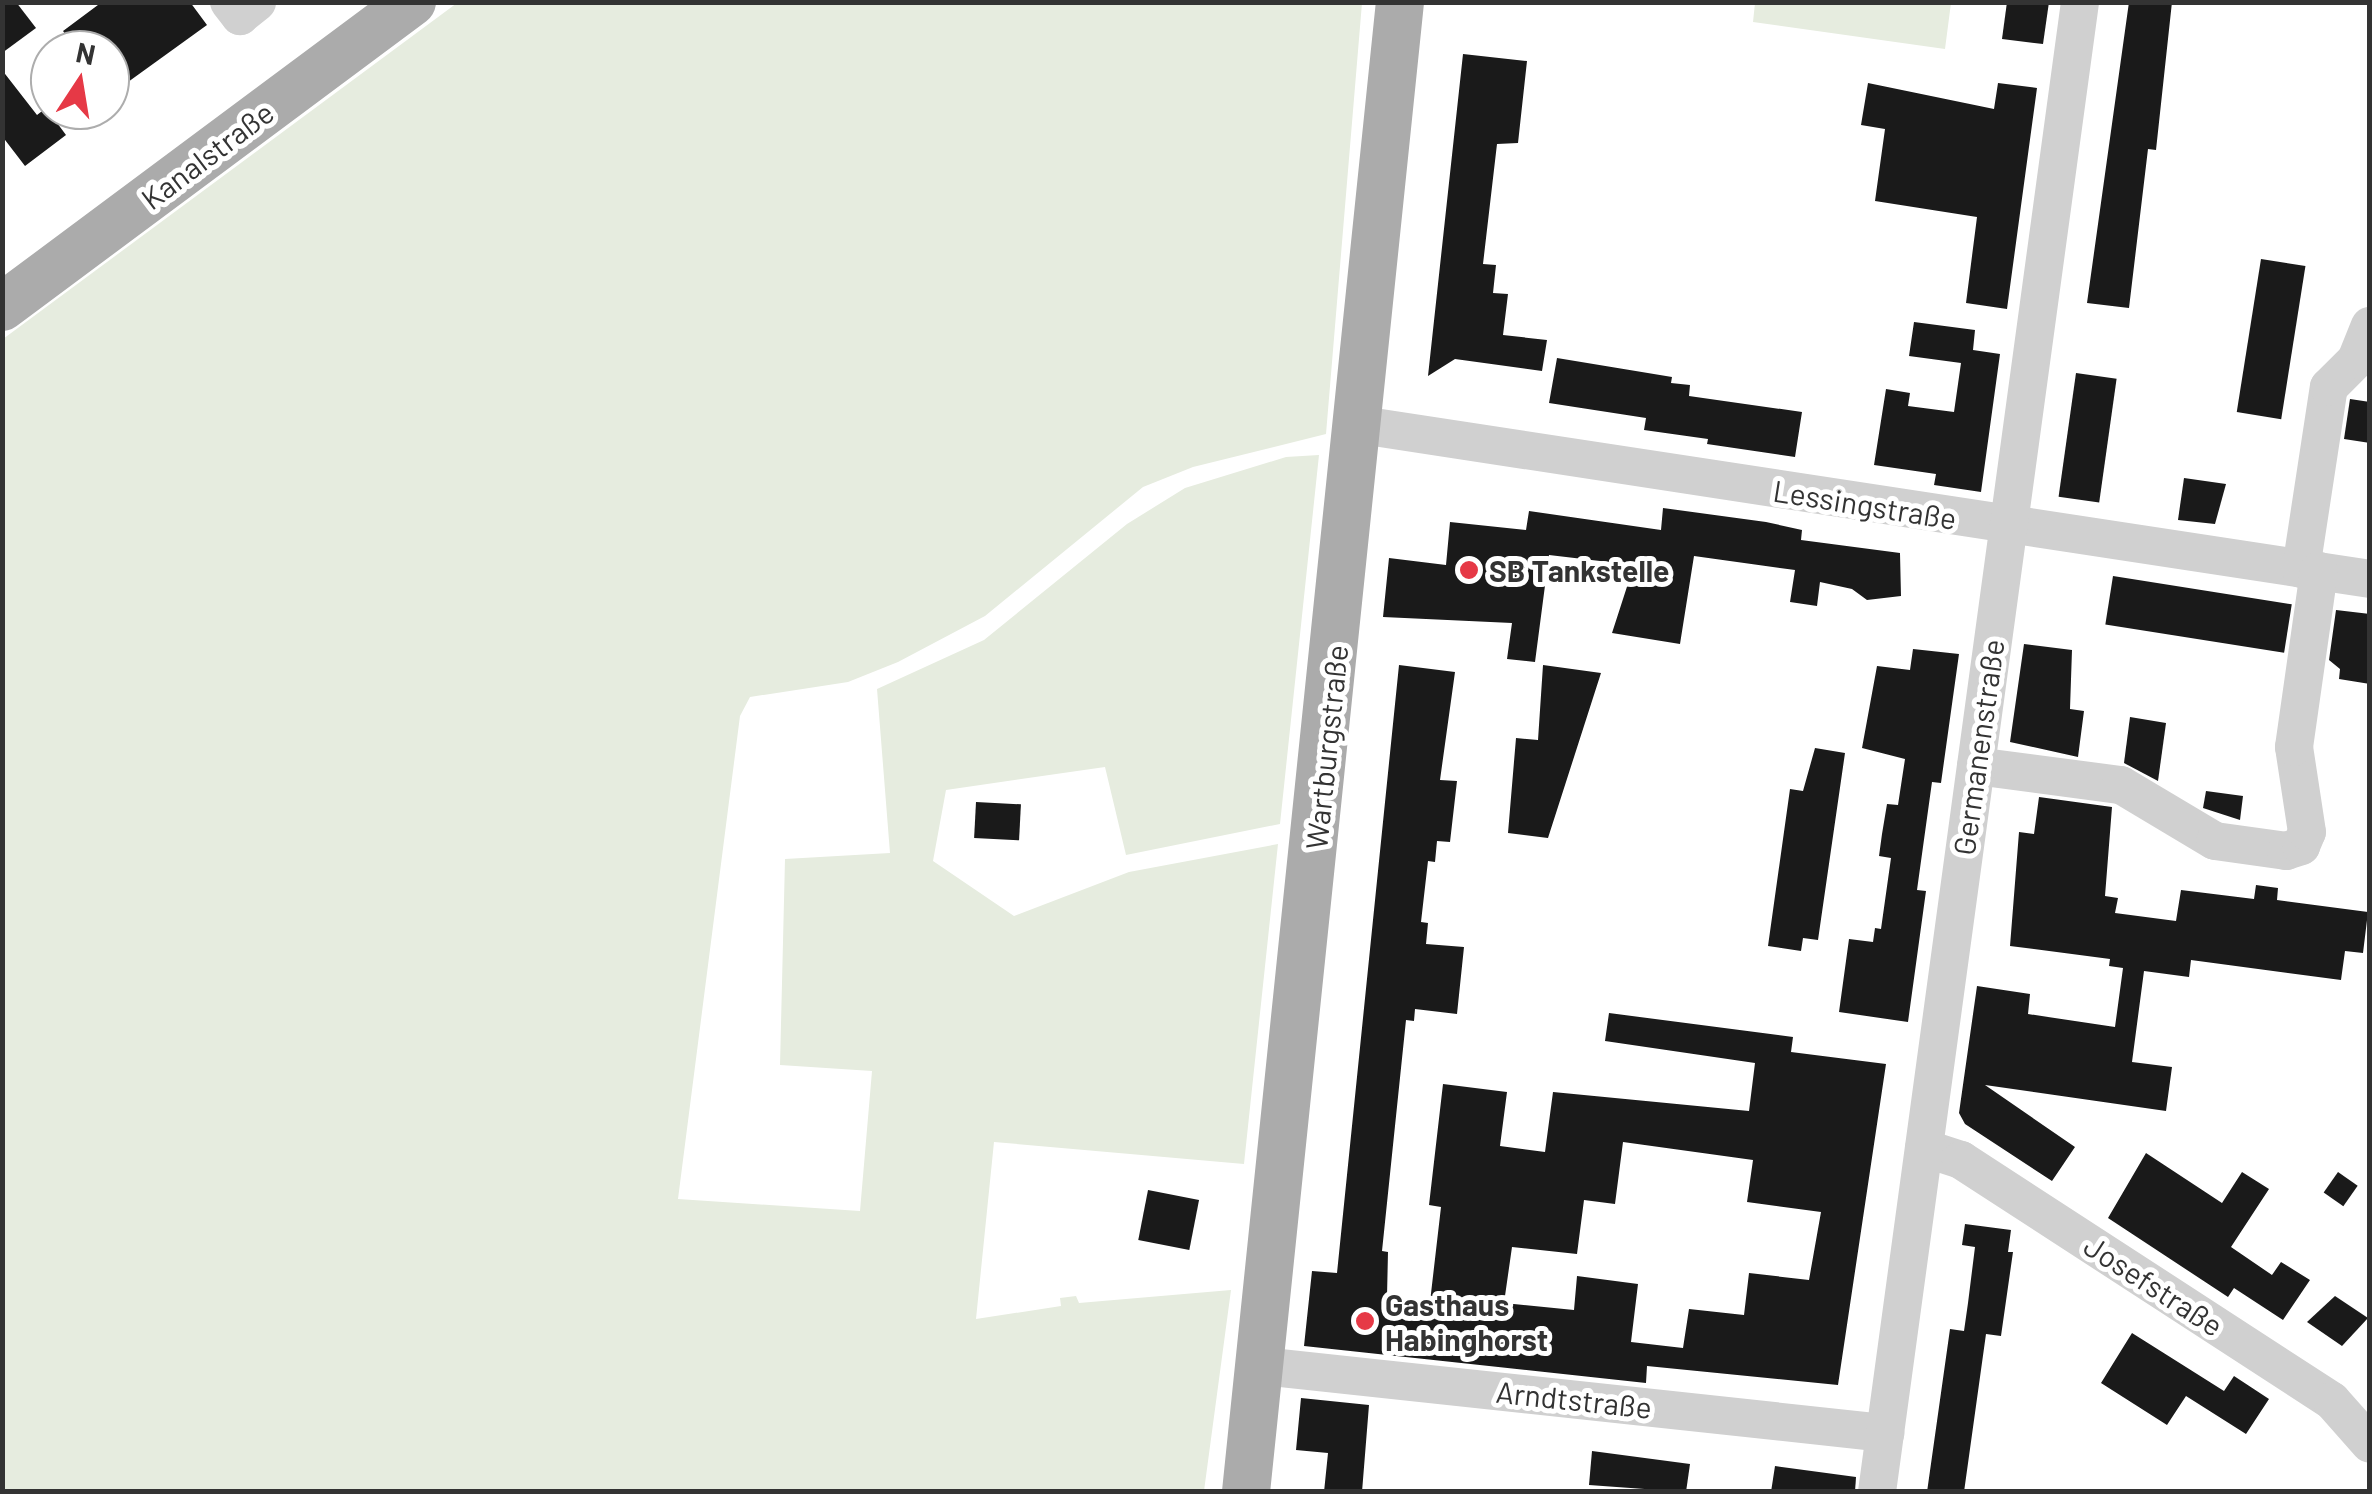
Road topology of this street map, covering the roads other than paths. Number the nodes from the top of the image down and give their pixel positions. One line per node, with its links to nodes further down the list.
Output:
1 (229, 2): 2 (street)
2 (257, 2)
3 (412, 2): 6 (main road, Kanalstraße)
4 (1400, 2): 8 (main road, Wartburgstraße)
5 (2080, 2): 9 (street, Germanenstraße)
6 (2, 307)
7 (2370, 326): 10 (street)
8 (1362, 425): 9 (street, Lessingstraße); 14 (main road, Wartburgstraße)
9 (2008, 526): 10 (street, Lessingstraße); 12 (street, Germanenstraße)
10 (2310, 570): 11 (street, Lessingstraße); 12 (street)
11 (2370, 579)
12 (1976, 766): 13 (street, Germanenstraße)
13 (1924, 1148): 15 (street, Josefstraße); 16 (street, Germanenstraße)
14 (1262, 1366): 16 (street, Arndtstraße); 17 (main road, Wartburgstraße)
15 (2365, 1426)
16 (1885, 1433): 18 (street, Germanenstraße)
17 (1246, 1492)
18 (1877, 1492)

